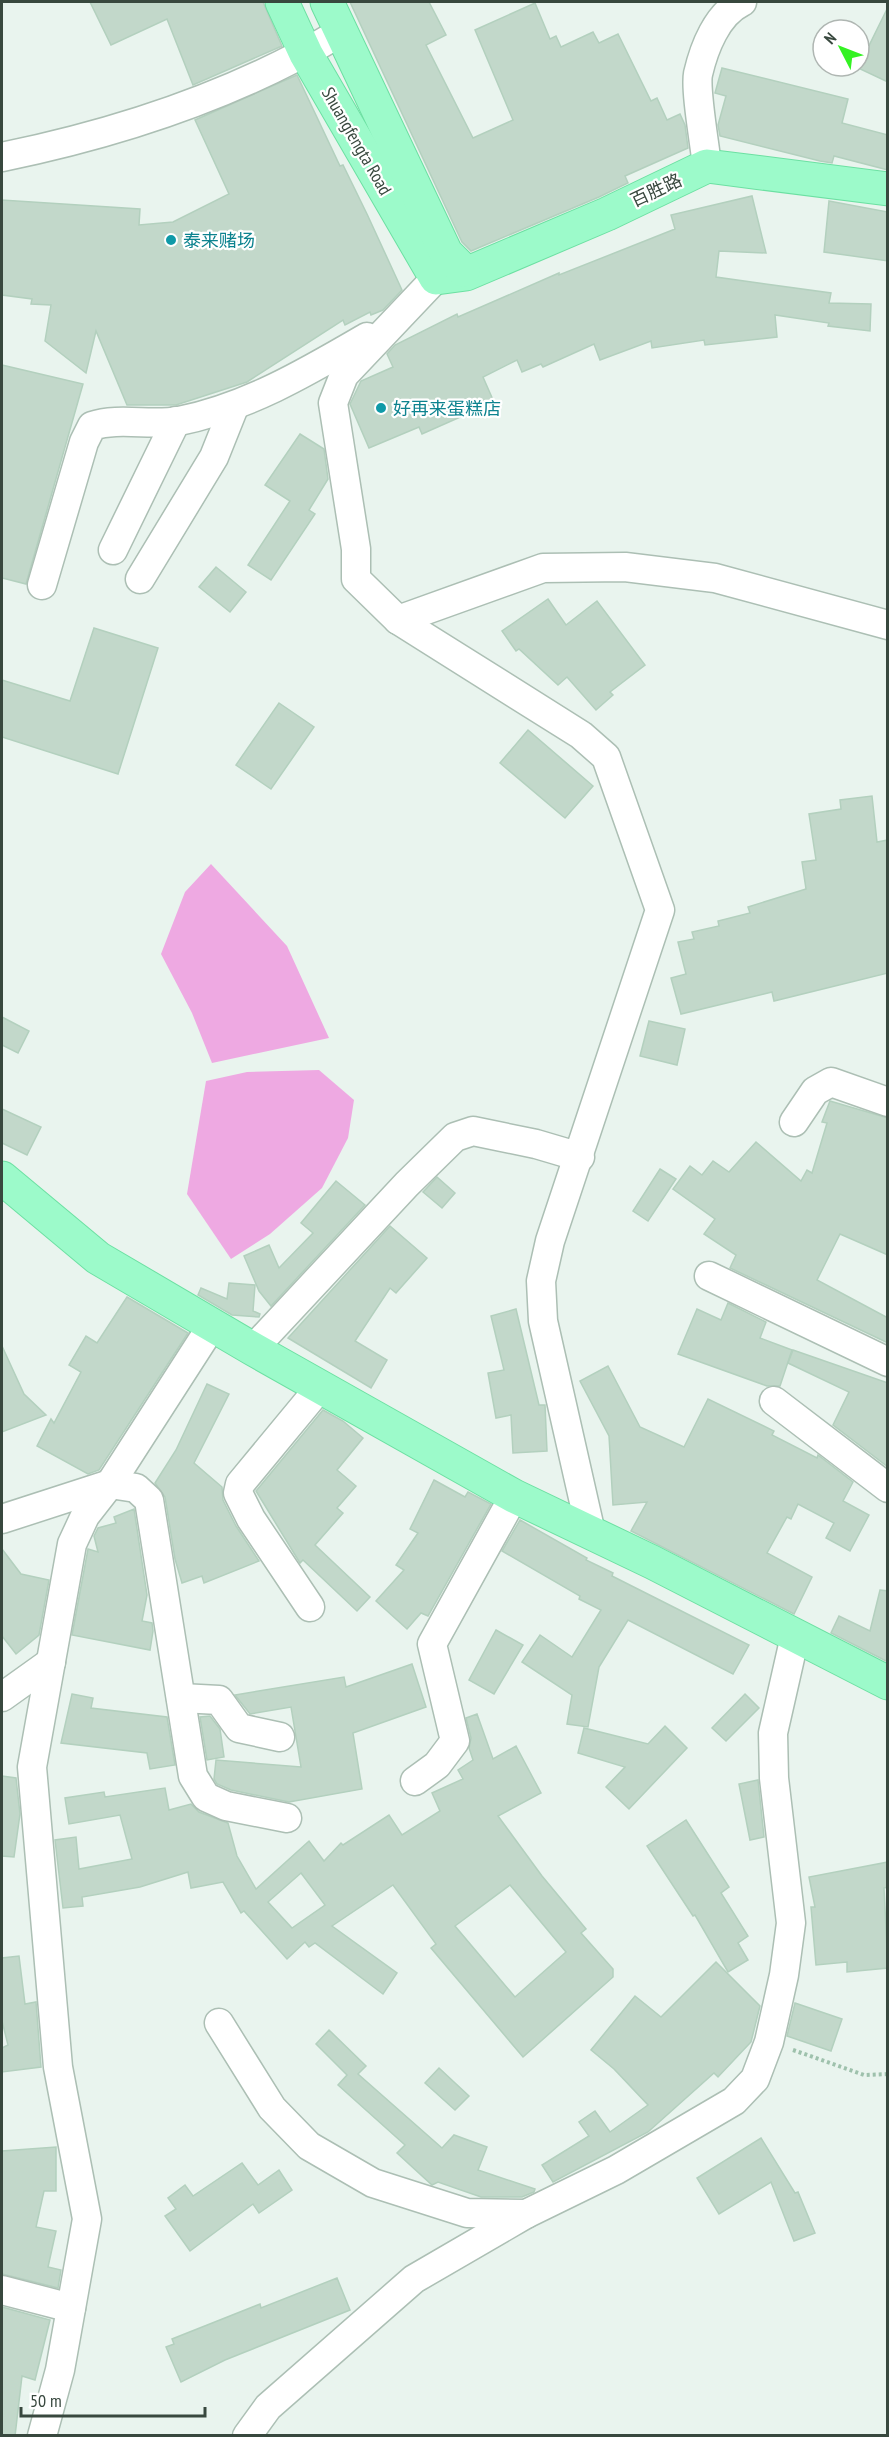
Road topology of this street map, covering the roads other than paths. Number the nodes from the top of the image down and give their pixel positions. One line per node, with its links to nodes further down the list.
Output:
1 (282, 2): 5 (main road, Shuangfengta Road)
2 (327, 2): 4 (main road, Shuangfengta Road)
3 (742, 2): 7 (street)
4 (341, 32): 5 (street); 9 (main road, Shuangfengta Road)
5 (306, 54): 6 (street); 9 (main road, Shuangfengta Road)
6 (2, 157)
7 (707, 166): 8 (main road); 9 (main road, 百胜路)
8 (888, 189)
9 (450, 268): 10 (street)
10 (395, 320): 11 (street); 16 (street)
11 (234, 407): 12 (street); 14 (street)
12 (176, 421): 13 (street); 15 (street)
13 (113, 550)
14 (140, 579)
15 (42, 585)
16 (398, 620): 17 (street); 20 (street)
17 (888, 625)
18 (888, 1102): 19 (street)
19 (794, 1122)
20 (580, 1157): 24 (street); 32 (street)
21 (2, 1178): 23 (main road)
22 (709, 1276): 25 (street)
23 (213, 1324): 24 (main road); 28 (street)
24 (253, 1348): 26 (main road)
25 (888, 1362)
26 (321, 1386): 30 (main road); 33 (street)
27 (774, 1401): 29 (street)
28 (110, 1484): 31 (street); 35 (street); 38 (street)
29 (888, 1488)
30 (514, 1496): 32 (main road); 40 (street)
31 (2, 1519)
32 (591, 1533): 34 (main road)
33 (310, 1607)
34 (795, 1636): 36 (main road); 43 (street)
35 (51, 1662): 37 (street); 45 (street)
36 (888, 1683)
37 (2, 1697)
38 (181, 1698): 39 (street); 41 (street)
39 (280, 1737)
40 (415, 1781)
41 (287, 1818)
42 (219, 2023): 43 (street)
43 (526, 2214): 47 (street)
44 (2, 2290): 45 (street)
45 (71, 2308): 46 (street)
46 (42, 2436)
47 (247, 2436)

